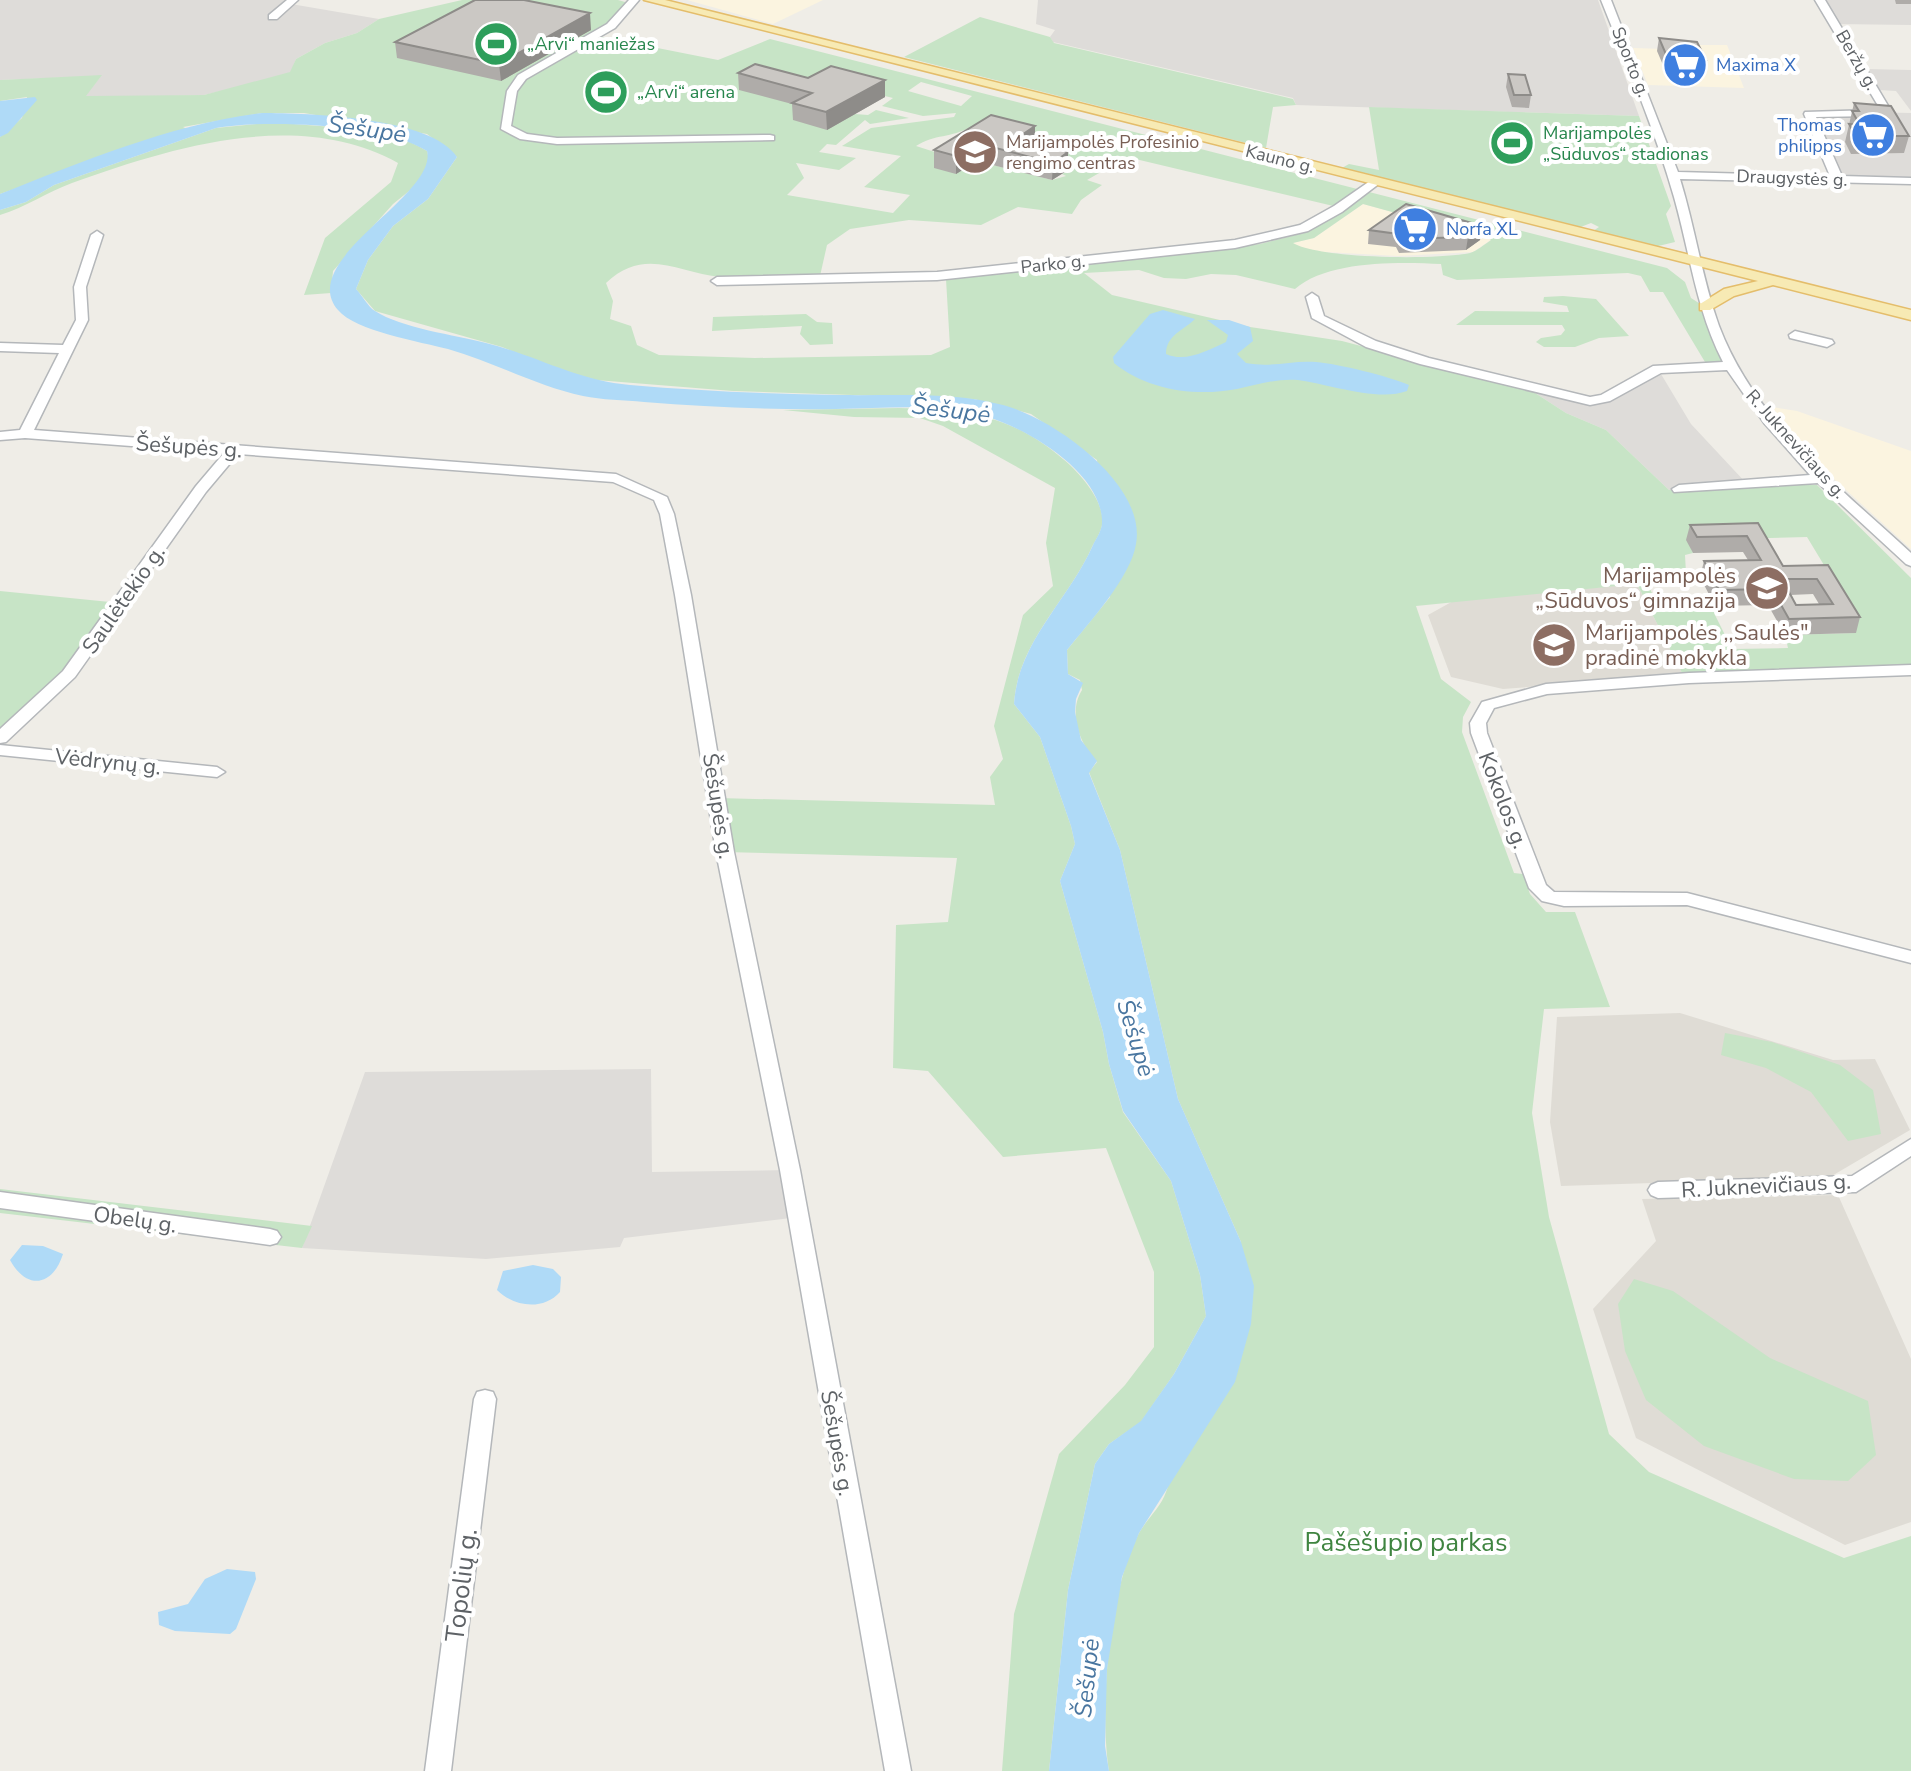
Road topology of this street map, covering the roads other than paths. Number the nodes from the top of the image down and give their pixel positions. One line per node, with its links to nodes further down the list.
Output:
1 (293, 0): 6 (street)
2 (634, 0): 7 (street)
3 (650, 0): 11 (main road, Kauno g.)
4 (1606, 0): 8 (street, Sporto g.)
5 (1822, 2): 9 (street, Beržų g.)
6 (273, 17)
7 (770, 138)
8 (1673, 175): 9 (street, Draugystės g.); 13 (street, Sporto g.)
9 (1838, 180): 10 (street, Draugystės g.)
10 (1911, 181)
11 (1374, 183): 13 (main road, Kauno g.); 14 (street, Parko g.)
12 (97, 235): 22 (street)
13 (1693, 263): 15 (main road, Kauno g.); 17 (street, R. Juknevičiaus g.)
14 (717, 281)
15 (1775, 283): 17 (main road); 18 (main road, Kauno g.)
16 (1312, 297): 23 (street)
17 (1705, 307): 23 (street, R. Juknevičiaus g.)
18 (1911, 315)
19 (1795, 335): 20 (street)
20 (1827, 343)
21 (0, 347): 22 (street)
22 (67, 349): 24 (street)
23 (1731, 366): 27 (street, R. Juknevičiaus g.)
24 (25, 434): 25 (street, Šešupės g.); 26 (street, Šešupės g.)
25 (0, 436)
26 (234, 450): 31 (street, Saulėtekio g.); 41 (street, Šešupės g.)
27 (1823, 478): 28 (street); 29 (street, R. Juknevičiaus g.)
28 (1679, 489)
29 (1911, 561)
30 (1911, 670): 34 (street, Kokolos g.)
31 (0, 738)
32 (0, 750): 33 (street, Vėdrynų g.)
33 (217, 772)
34 (1911, 957)
35 (1911, 1146): 36 (street, R. Juknevičiaus g.)
36 (1658, 1190)
37 (0, 1200): 38 (street, Obelų g.)
38 (270, 1237)
39 (485, 1399): 40 (street, Topolių g.)
40 (438, 1771)
41 (898, 1771)

